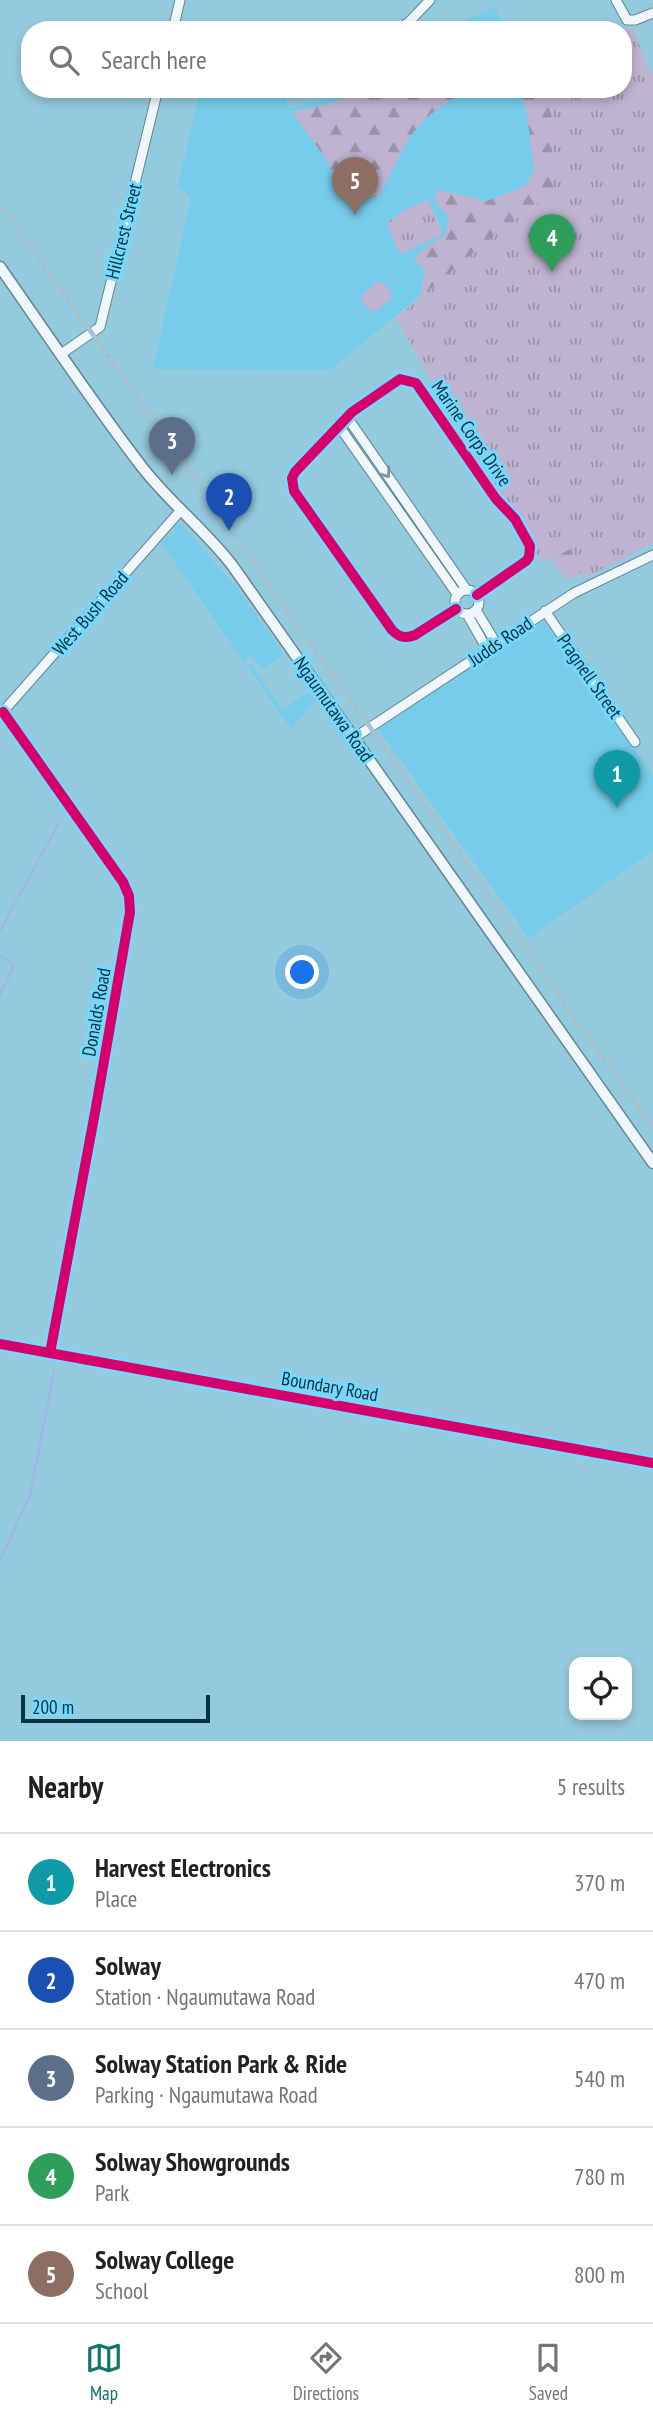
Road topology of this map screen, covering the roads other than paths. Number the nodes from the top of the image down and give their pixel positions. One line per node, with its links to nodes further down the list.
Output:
1 (180, 0): 5 (street)
2 (430, 0): 6 (street)
3 (615, 0): 4 (street)
4 (653, 13)
5 (175, 21)
6 (410, 21)
7 (156, 98): 9 (street, Hillcrest Street)
8 (0, 267): 9 (main road, Ngaumutawa Road)
9 (61, 354): 13 (main road, Ngaumutawa Road)
10 (347, 417): 11 (street, Marine Corps Drive); 12 (street); 18 (street, Marine Corps Drive)
11 (339, 426): 12 (street); 19 (street, Marine Corps Drive)
12 (365, 453): 14 (street)
13 (181, 510): 24 (street, West Bush Road); 25 (main road, Ngaumutawa Road)
14 (426, 539): 16 (street); 17 (street)
15 (653, 555): 20 (street, Judds Road)
16 (466, 589): 17 (street); 18 (street)
17 (457, 594): 19 (street)
18 (477, 595): 21 (street)
19 (456, 609): 21 (street)
20 (545, 611): 22 (street, Judds Road); 26 (street, Pragnell Street)
21 (471, 612): 22 (street); 23 (street)
22 (496, 643): 23 (street, Judds Road)
23 (487, 649): 25 (street, Judds Road)
24 (1, 714): 29 (street, Donalds Road)
25 (354, 737): 27 (main road, Ngaumutawa Road)
26 (635, 742)
27 (653, 1163)
28 (0, 1344): 29 (street, Boundary Road)
29 (50, 1353): 30 (street, Boundary Road)
30 (653, 1463)

